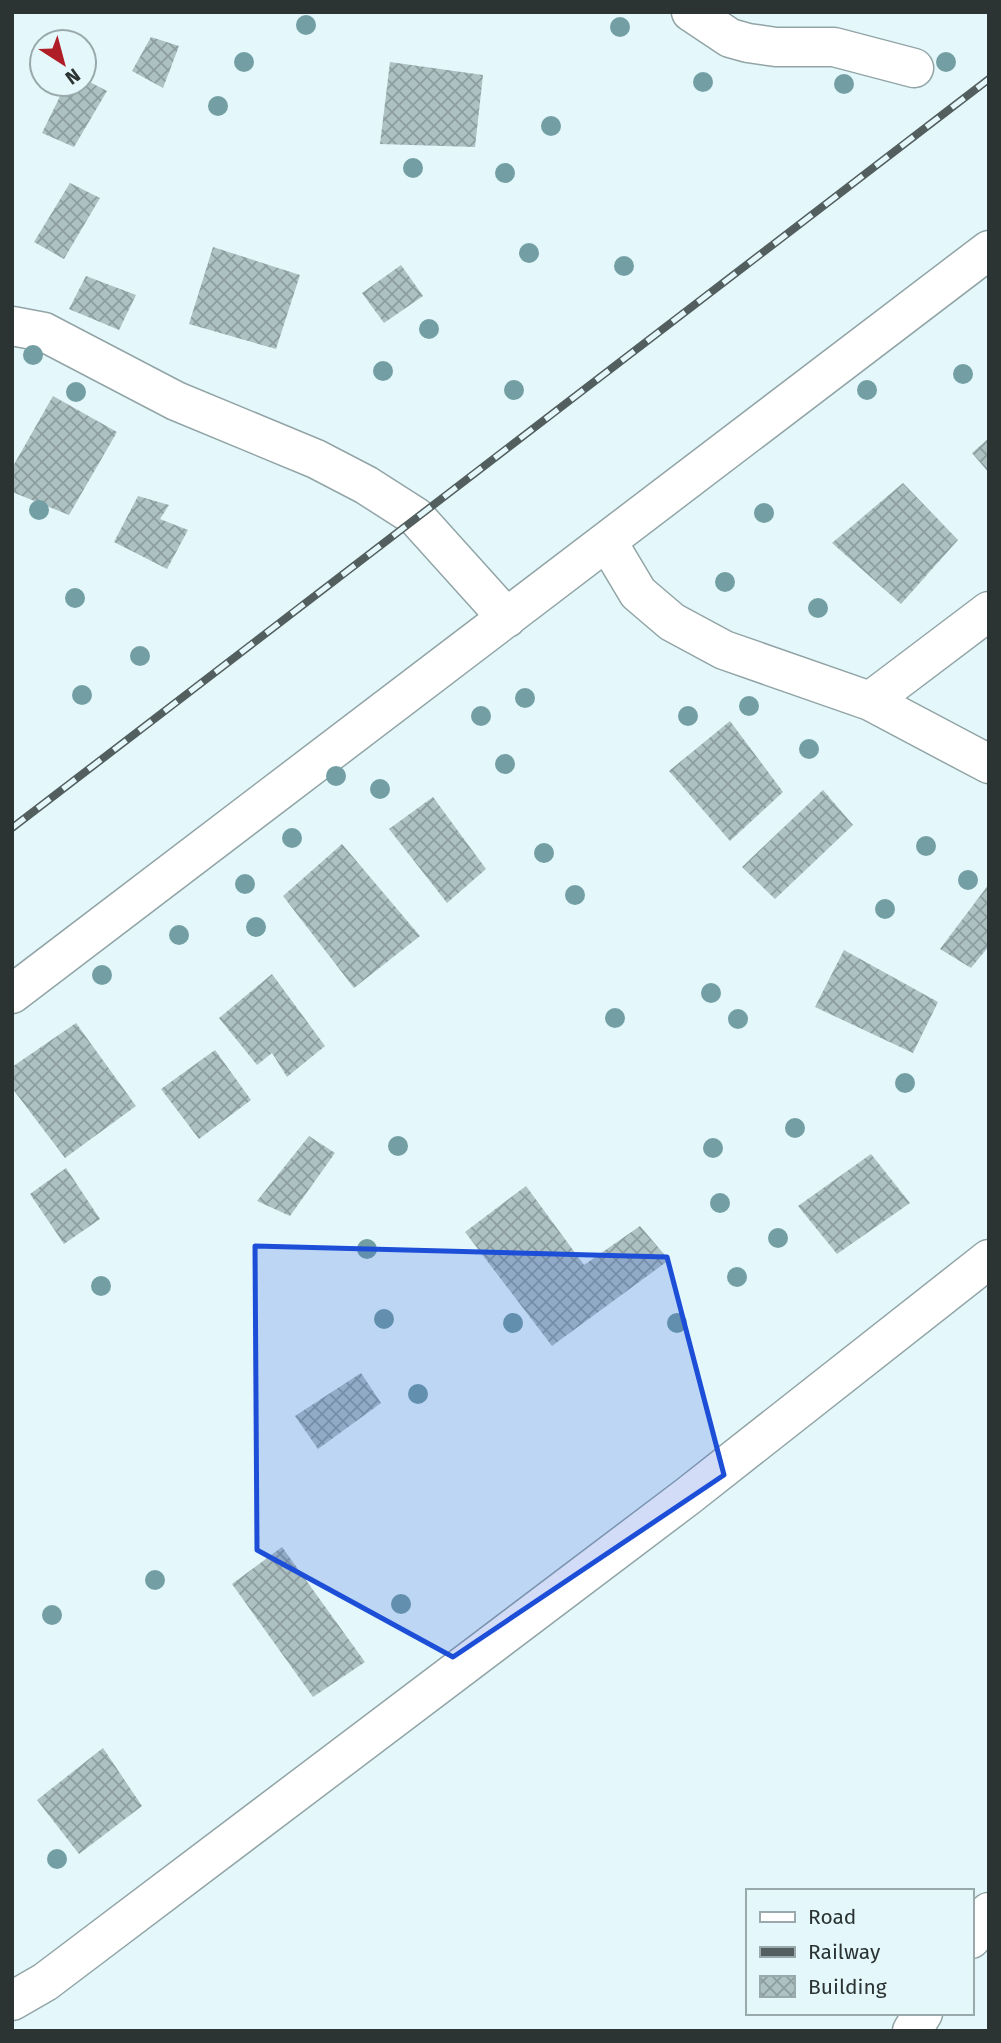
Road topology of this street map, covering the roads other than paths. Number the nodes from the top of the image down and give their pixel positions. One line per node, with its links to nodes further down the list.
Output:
1 (691, 12): 2 (street)
2 (914, 68)
3 (989, 250): 5 (street)
4 (12, 326): 7 (street)
5 (607, 541): 7 (street); 8 (street)
6 (989, 611): 8 (street)
7 (507, 618): 10 (street)
8 (870, 701): 9 (street)
9 (989, 764)
10 (12, 994)
11 (989, 1259): 14 (street)
12 (989, 1912): 13 (street)
13 (973, 1936)
14 (12, 2001)
15 (922, 2015): 16 (street)
16 (912, 2031)

